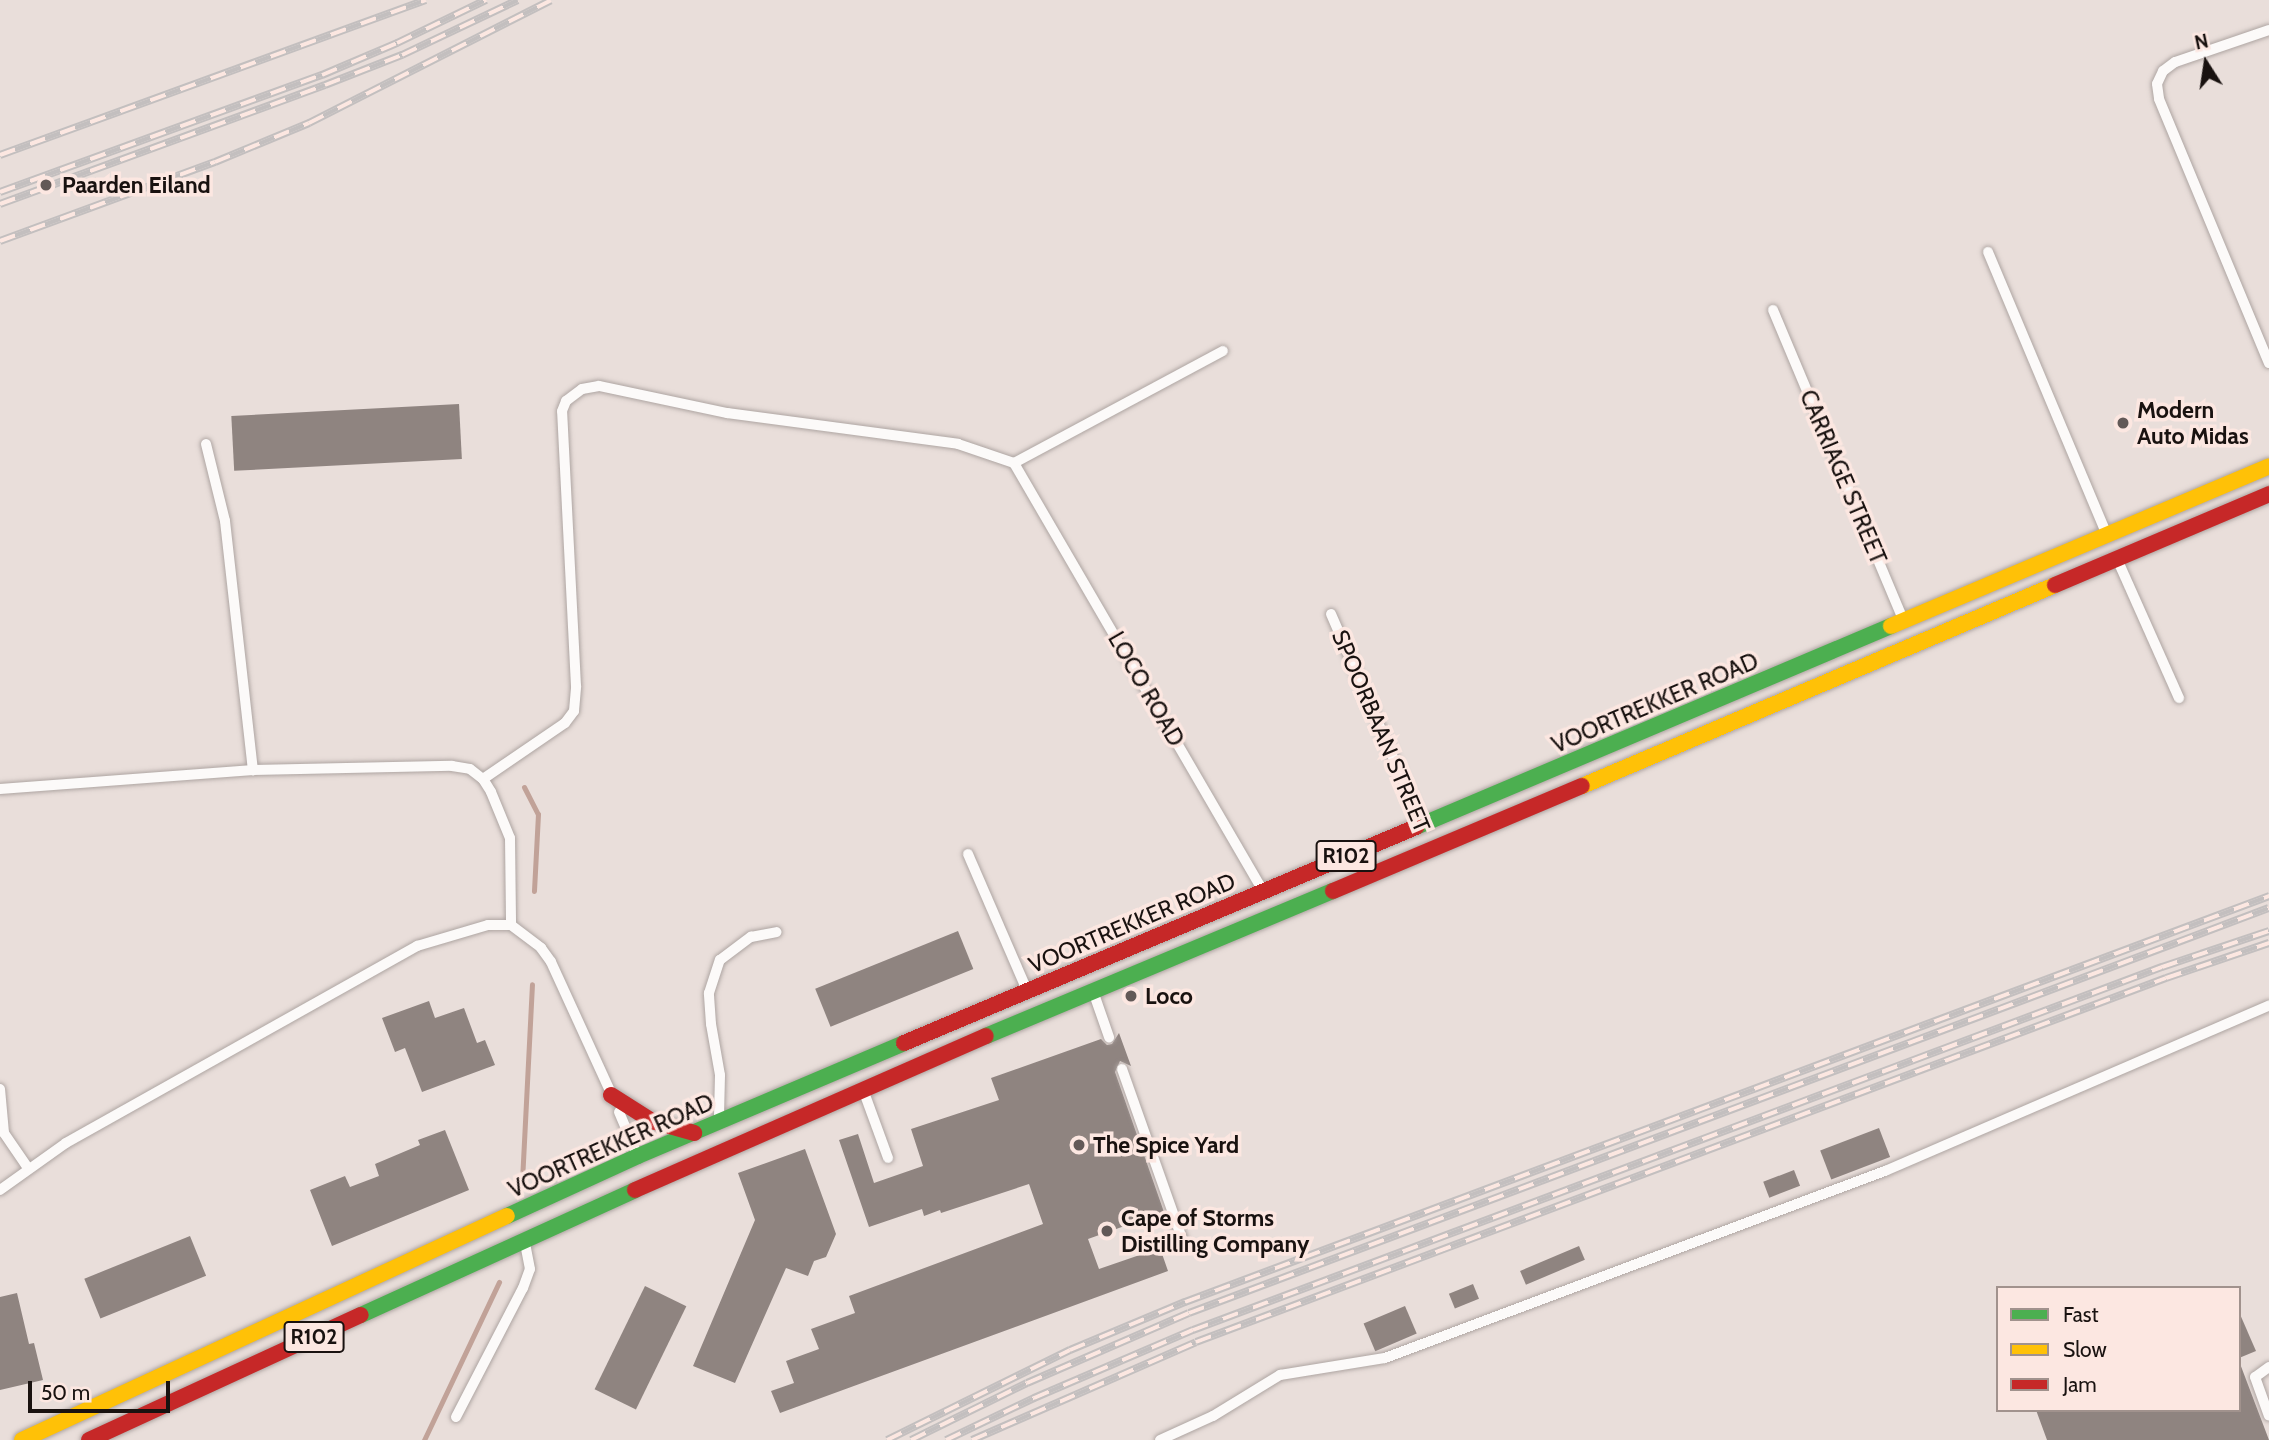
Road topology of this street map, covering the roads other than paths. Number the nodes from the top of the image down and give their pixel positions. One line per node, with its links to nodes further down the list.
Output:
1 (2269, 30): 5 (lane)
2 (1988, 252): 10 (lane)
3 (1773, 310): 13 (lane, CARRIAGE STREET)
4 (1223, 351): 7 (lane)
5 (2269, 363)
6 (206, 444): 17 (lane)
7 (1014, 463): 19 (lane); 24 (lane, LOCO ROAD)
8 (2269, 466): 10 (main road, VOORTREKKER ROAD / R102)
9 (2269, 494): 11 (main road, VOORTREKKER ROAD / R102)
10 (2107, 535): 11 (lane); 13 (main road, VOORTREKKER ROAD / R102)
11 (2116, 557): 14 (main road, VOORTREKKER ROAD / R102); 15 (lane)
12 (1332, 614): 21 (lane, SPOORBAAN STREET)
13 (1904, 623): 14 (lane, CARRIAGE STREET); 16 (main road, VOORTREKKER ROAD / R102)
14 (1913, 644): 18 (main road, VOORTREKKER ROAD / R102)
15 (2179, 698)
16 (1587, 756): 18 (main road); 21 (main road, VOORTREKKER ROAD / R102)
17 (253, 770): 19 (lane); 20 (lane)
18 (1596, 778): 22 (main road, VOORTREKKER ROAD / R102)
19 (483, 779): 26 (lane)
20 (0, 789)
21 (1422, 825): 22 (lane, SPOORBAAN STREET); 24 (main road, VOORTREKKER ROAD / R102)
22 (1431, 848): 25 (main road, VOORTREKKER ROAD / R102)
23 (968, 854): 29 (lane)
24 (1263, 891): 25 (lane, LOCO ROAD); 29 (main road, VOORTREKKER ROAD / R102)
25 (1277, 915): 28 (main road, VOORTREKKER ROAD / R102)
26 (511, 925): 37 (lane); 41 (lane)
27 (778, 932): 38 (lane)
28 (1093, 991): 31 (main road, VOORTREKKER ROAD / R102); 32 (lane)
29 (1028, 992): 31 (main road); 33 (main road, VOORTREKKER ROAD / R102)
30 (2269, 1006): 51 (lane)
31 (1037, 1014): 36 (main road, VOORTREKKER ROAD / R102)
32 (1109, 1037)
33 (853, 1066): 36 (main road); 38 (main road, VOORTREKKER ROAD / R102)
34 (1122, 1069): 45 (lane)
35 (0, 1088): 41 (lane)
36 (863, 1090): 40 (lane); 42 (main road, VOORTREKKER ROAD / R102)
37 (611, 1095): 39 (main road); 42 (lane)
38 (718, 1122): 39 (main road, VOORTREKKER ROAD / R102)
39 (694, 1133): 42 (main road, VOORTREKKER ROAD / R102)
40 (888, 1158)
41 (28, 1168): 43 (lane)
42 (644, 1170): 44 (main road, VOORTREKKER ROAD / R102); 44 (main road, VOORTREKKER ROAD / R102)
43 (0, 1190)
44 (518, 1228): 48 (lane); 49 (main road, VOORTREKKER ROAD / R102); 50 (main road, VOORTREKKER ROAD / R102)
45 (1184, 1244)
46 (2269, 1367): 47 (lane)
47 (2269, 1416)
48 (456, 1417)
49 (22, 1440)
50 (89, 1440)
51 (1160, 1440)

